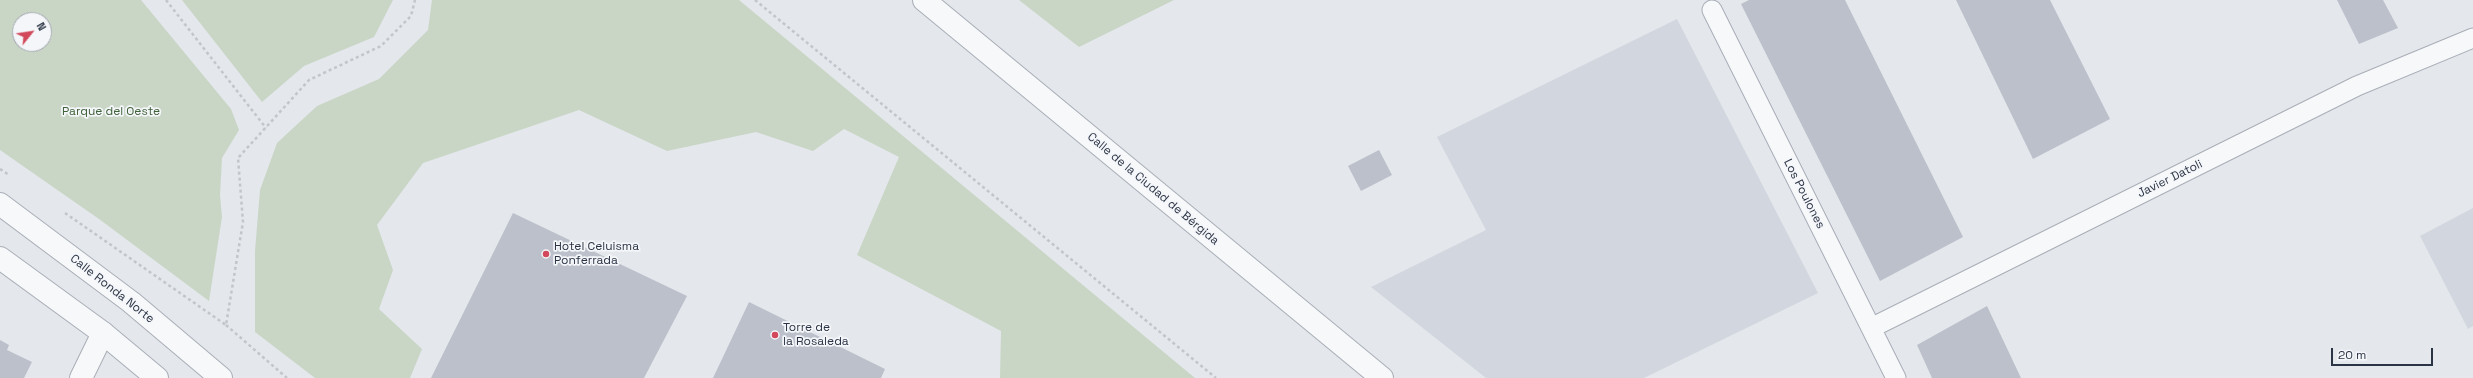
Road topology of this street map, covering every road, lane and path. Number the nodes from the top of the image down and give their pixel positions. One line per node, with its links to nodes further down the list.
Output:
1 (166, 0): 7 (path)
2 (415, 0): 7 (path)
3 (754, 0): 20 (path)
4 (924, 0): 21 (street, Calle de la Ciudad de Bérgida)
5 (1712, 10): 14 (lane, Los Poulones)
6 (2473, 38): 14 (lane, Javier Datoli)
7 (266, 128): 13 (path)
8 (0, 169): 9 (path)
9 (13, 178)
10 (0, 204): 18 (street, Calle Ronda Norte)
11 (58, 209): 13 (path)
12 (0, 258): 15 (street)
13 (226, 325): 19 (path)
14 (1871, 328): 22 (lane, Los Poulones)
15 (103, 333): 16 (street); 17 (street)
16 (82, 378)
17 (158, 378)
18 (221, 378)
19 (288, 378)
20 (1216, 378)
21 (1382, 378)
22 (1896, 378)

